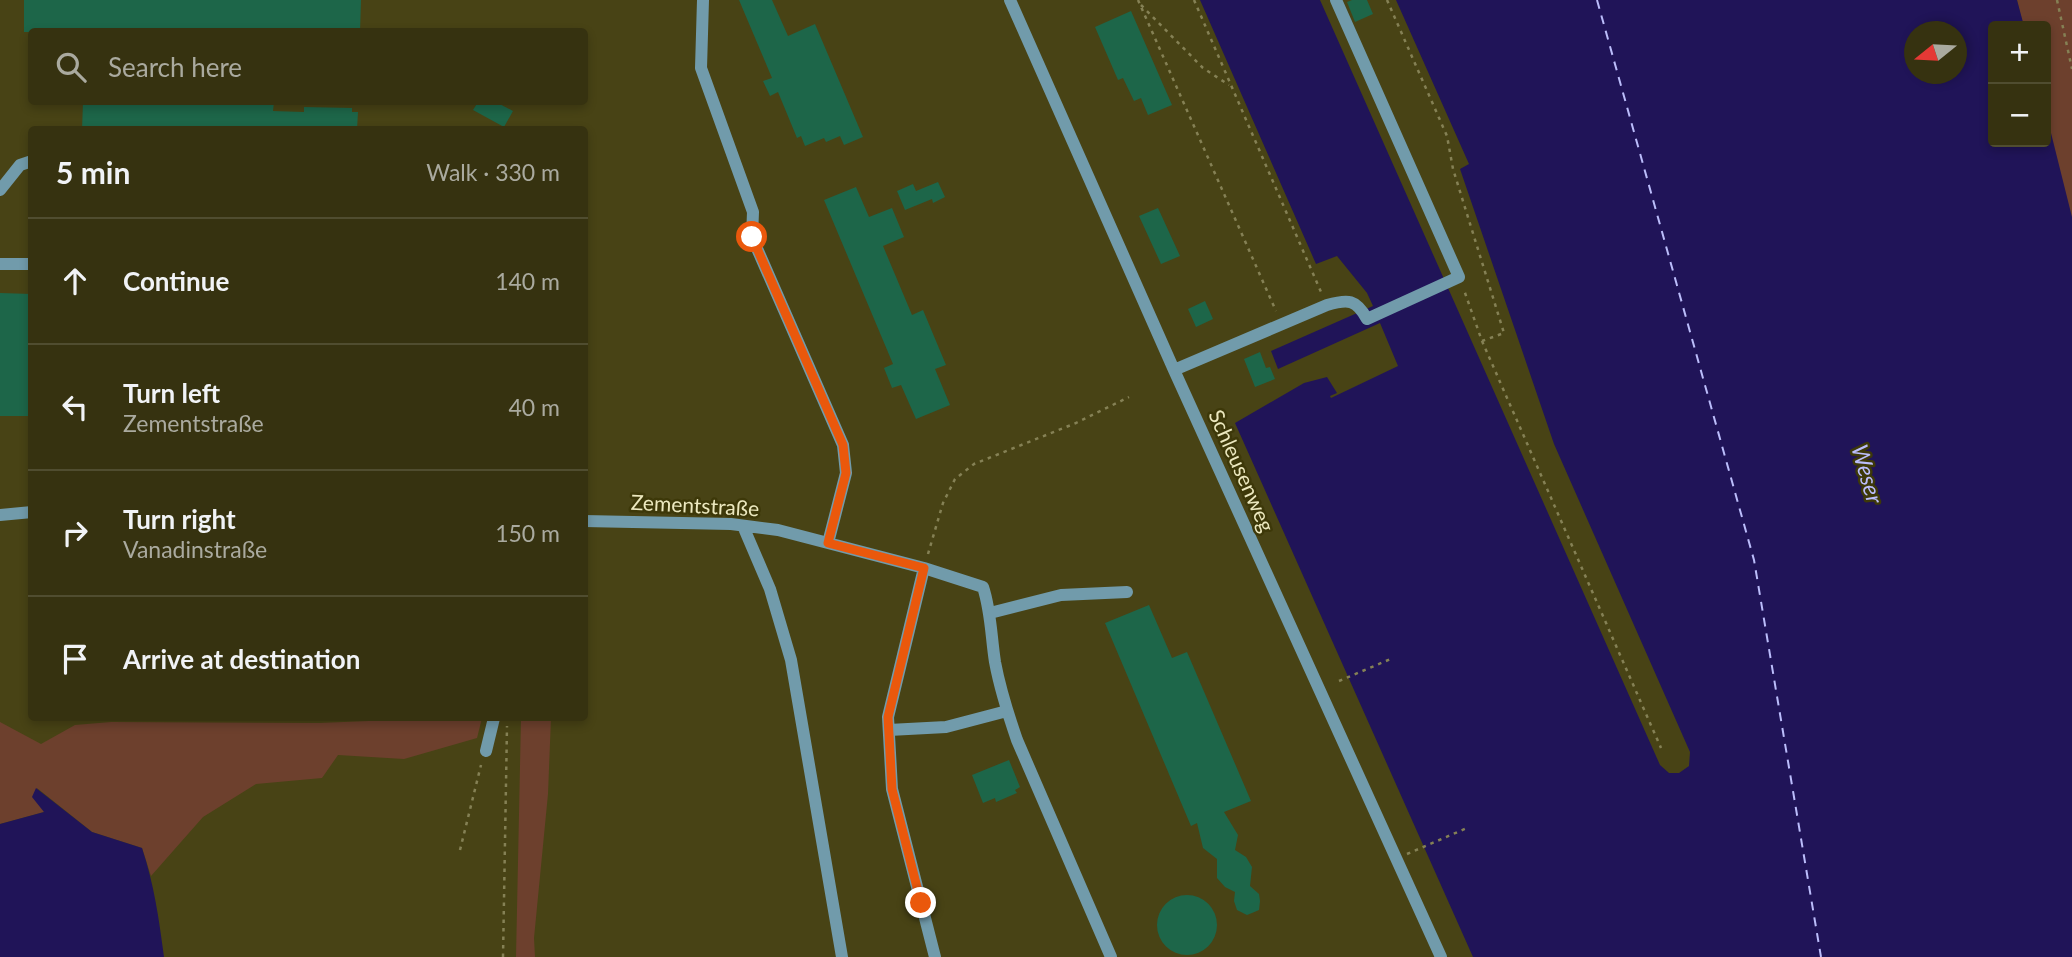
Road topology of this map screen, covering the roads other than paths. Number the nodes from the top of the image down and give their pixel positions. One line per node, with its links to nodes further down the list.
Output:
1 (703, 0): 13 (street)
2 (1010, 0): 8 (street, Schleusenweg)
3 (1336, 0): 8 (street)
4 (28, 162): 5 (street)
5 (0, 187)
6 (0, 264): 7 (street)
7 (28, 264)
8 (1174, 370): 24 (street, Schleusenweg)
9 (28, 512): 10 (street)
10 (0, 515)
11 (588, 522): 12 (street, Zementstraße)
12 (743, 526): 13 (street, Zementstraße); 21 (street)
13 (828, 543): 14 (street, Zementstraße)
14 (924, 568): 16 (street, Zementstraße); 19 (street)
15 (1127, 592): 16 (street)
16 (990, 613): 17 (street)
17 (1007, 711): 19 (street); 23 (street)
18 (493, 721): 20 (street)
19 (889, 730): 22 (street)
20 (486, 751)
21 (842, 957)
22 (935, 957)
23 (1111, 957)
24 (1441, 957)

